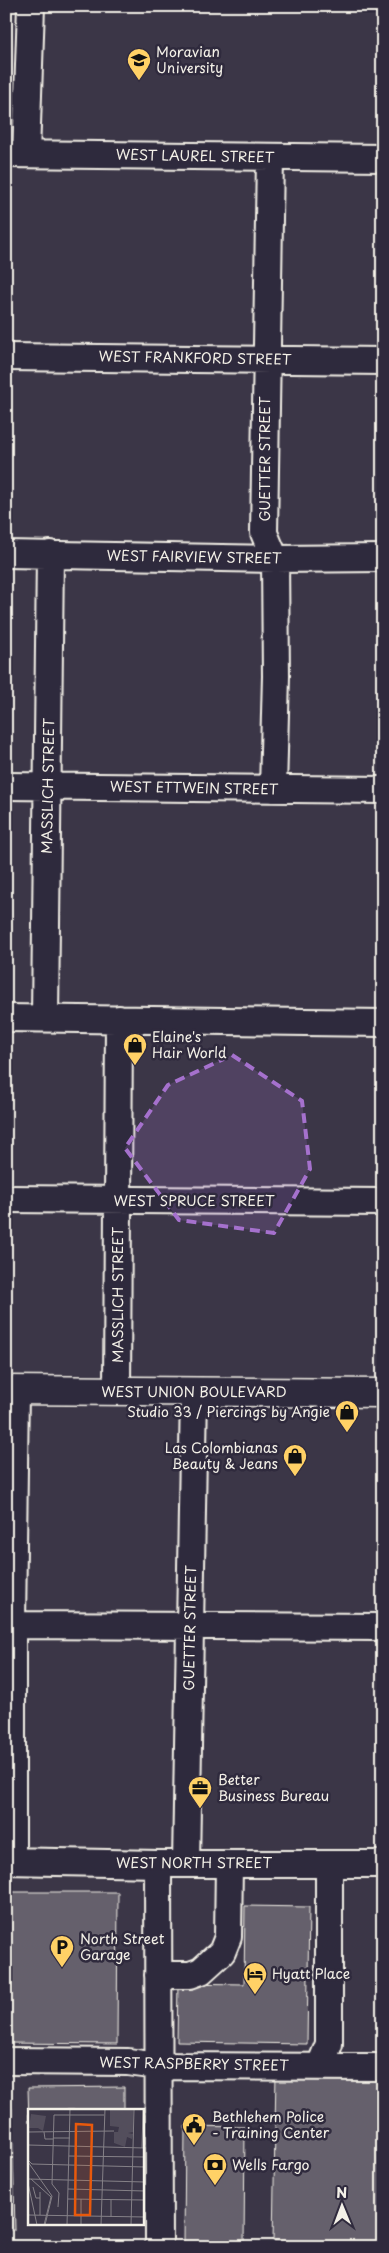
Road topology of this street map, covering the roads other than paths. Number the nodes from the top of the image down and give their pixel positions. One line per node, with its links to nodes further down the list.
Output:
1 (31, 6): 2 (street)
2 (16, 154): 3 (street, WEST LAUREL STREET)
3 (270, 157): 4 (street, WEST LAUREL STREET); 6 (street, GUETTER STREET)
4 (383, 158)
5 (6, 357): 6 (street, WEST FRANKFORD STREET)
6 (266, 359): 7 (street, WEST FRANKFORD STREET); 11 (street, GUETTER STREET)
7 (383, 361)
8 (6, 554): 9 (street, WEST FAIRVIEW STREET)
9 (50, 554): 11 (street, WEST FAIRVIEW STREET); 13 (street, MASSLICH STREET)
10 (383, 558): 11 (street, WEST FAIRVIEW STREET)
11 (275, 559): 14 (street, GUETTER STREET)
12 (6, 786): 13 (street, WEST ETTWEIN STREET)
13 (48, 786): 14 (street, WEST ETTWEIN STREET); 17 (street, MASSLICH STREET)
14 (273, 789): 15 (street, WEST ETTWEIN STREET)
15 (383, 790)
16 (6, 1018): 17 (street)
17 (45, 1018): 18 (street)
18 (119, 1019): 19 (street); 21 (street, MASSLICH STREET)
19 (383, 1023)
20 (6, 1200): 21 (street, WEST SPRUCE STREET)
21 (118, 1201): 22 (street, WEST SPRUCE STREET); 24 (street, MASSLICH STREET)
22 (383, 1202)
23 (11, 1390): 24 (main road, WEST UNION BOULEVARD); 27 (street)
24 (117, 1391): 25 (main road, WEST UNION BOULEVARD)
25 (194, 1392): 26 (main road, WEST UNION BOULEVARD); 28 (street, GUETTER STREET)
26 (383, 1393)
27 (9, 1624): 28 (street); 30 (street)
28 (190, 1625): 29 (street); 32 (street, GUETTER STREET)
29 (383, 1627)
30 (9, 1861): 31 (street, WEST NORTH STREET)
31 (158, 1864): 32 (street, WEST NORTH STREET); 36 (street)
32 (186, 1864): 33 (street, WEST NORTH STREET)
33 (229, 1864): 34 (street, WEST NORTH STREET); 36 (street)
34 (329, 1864): 35 (street, WEST NORTH STREET); 39 (street)
35 (383, 1864)
36 (158, 1975): 38 (street)
37 (6, 2061): 38 (street, WEST RASPBERRY STREET)
38 (158, 2066): 39 (street, WEST RASPBERRY STREET); 41 (street)
39 (320, 2066): 40 (street, WEST RASPBERRY STREET)
40 (383, 2066)
41 (159, 2247)

